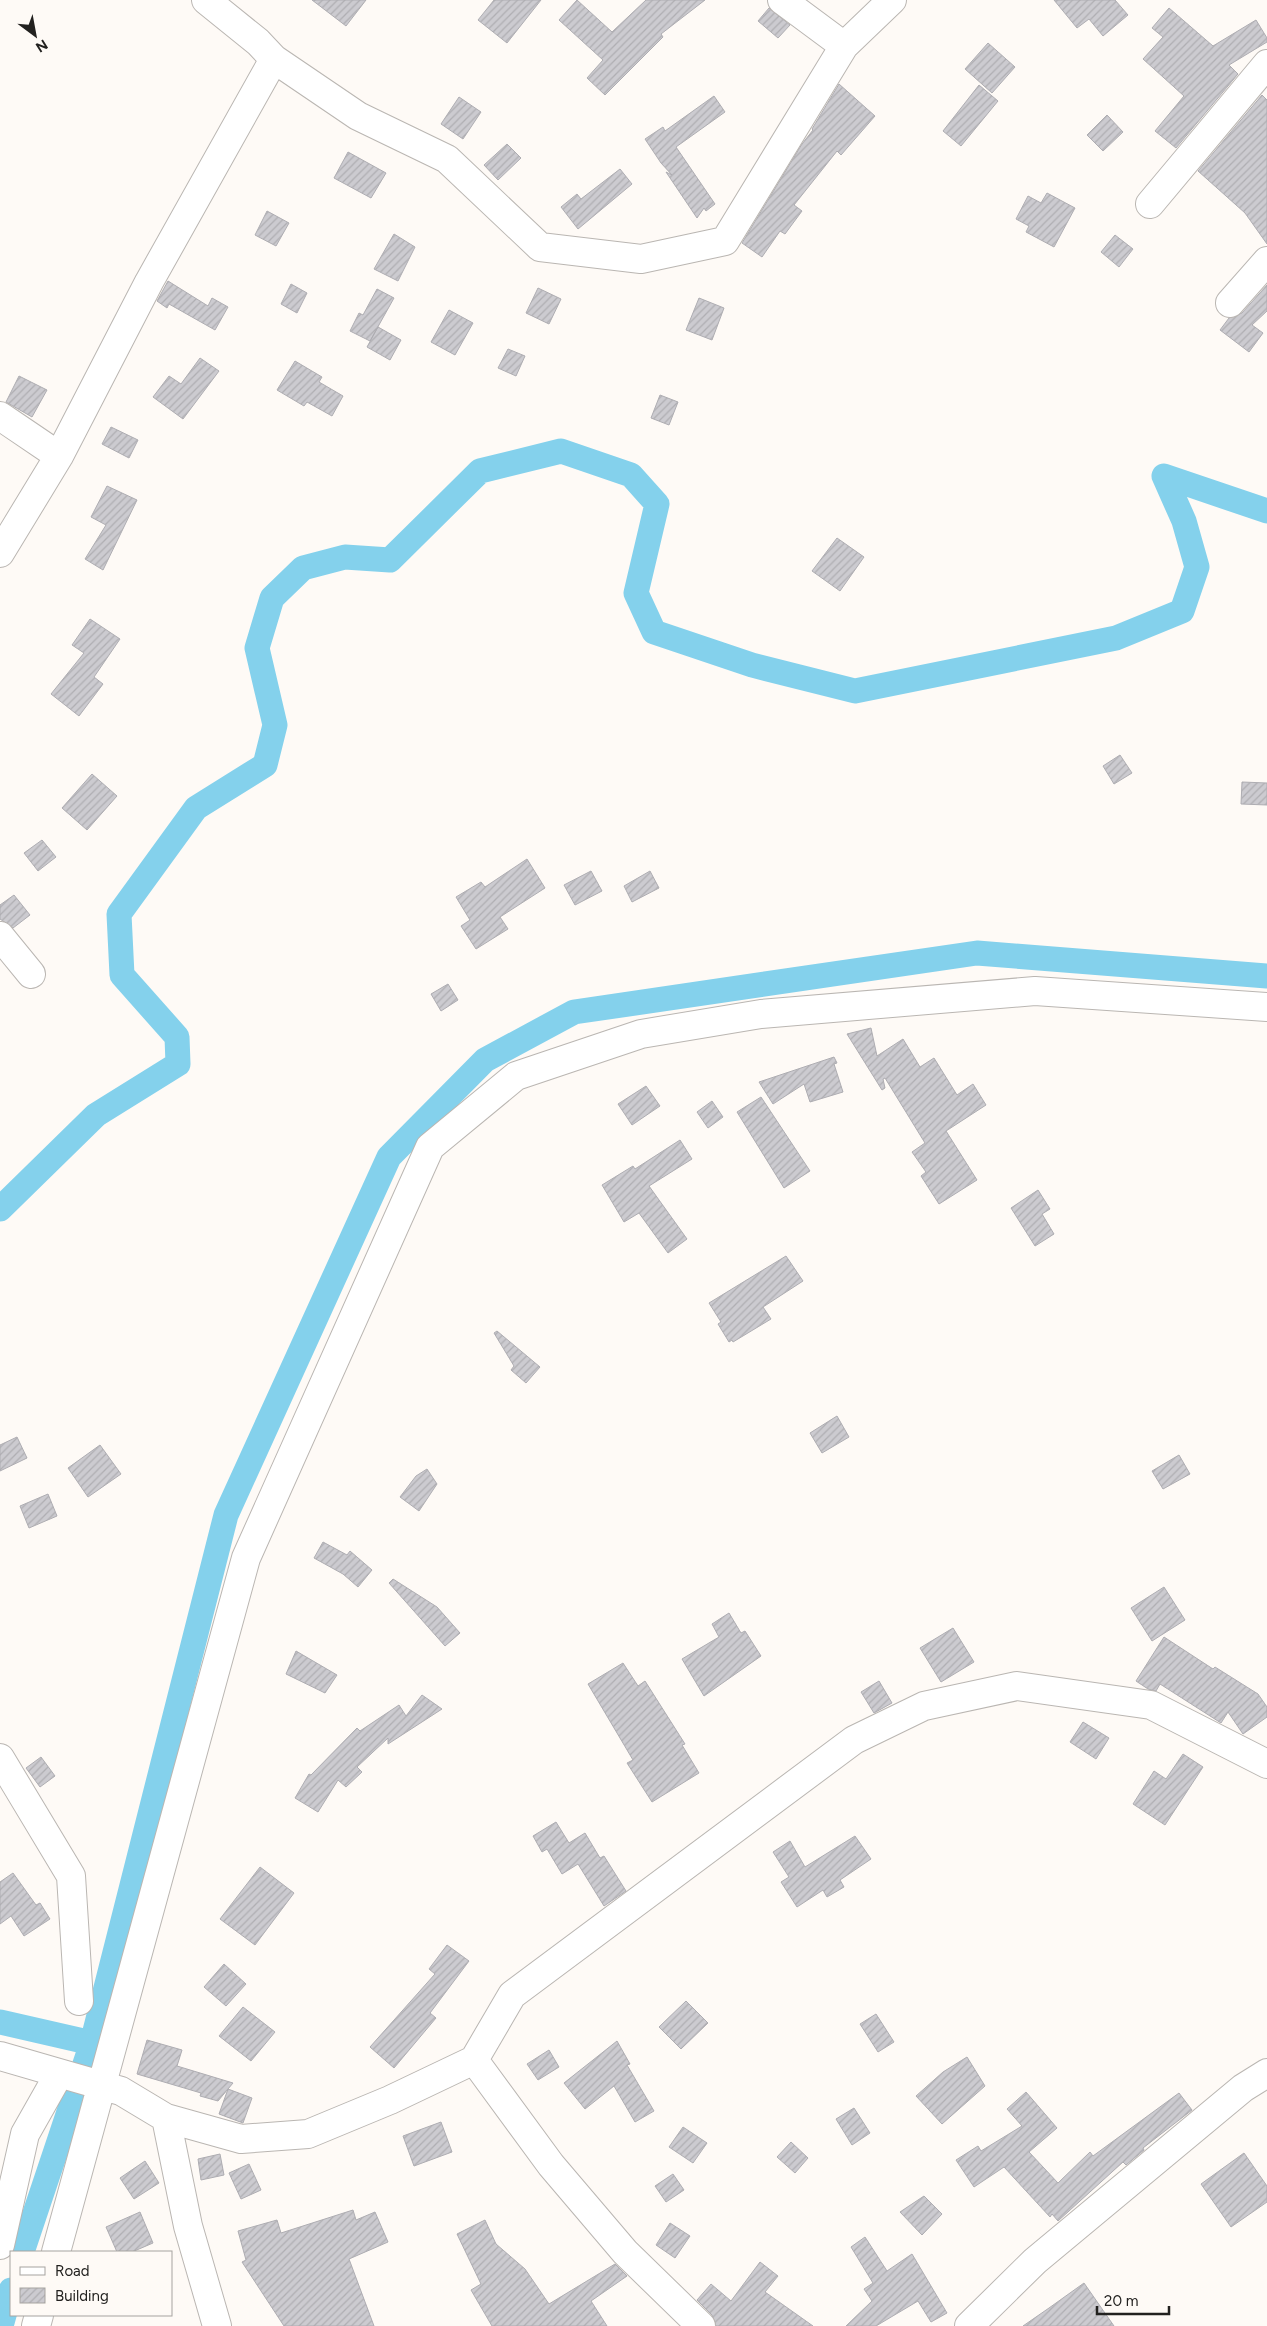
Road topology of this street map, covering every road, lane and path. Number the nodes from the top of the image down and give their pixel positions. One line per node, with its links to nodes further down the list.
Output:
1 (206, 0): 5 (street)
2 (782, 0): 4 (street)
3 (892, 0): 4 (street)
4 (844, 46): 5 (street)
5 (274, 59): 11 (street)
6 (1267, 64): 7 (street)
7 (1150, 204)
8 (1267, 261): 9 (street)
9 (1230, 303)
10 (0, 416): 11 (street)
11 (59, 456): 12 (street)
12 (0, 553)
13 (0, 936): 14 (street)
14 (31, 974)
15 (1267, 1007): 23 (street)
16 (0, 1758): 18 (street)
17 (1267, 1764): 20 (street)
18 (79, 2000)
19 (0, 2056): 22 (street)
20 (474, 2060): 24 (street); 28 (street)
21 (1267, 2073): 29 (street)
22 (60, 2074): 23 (street); 25 (street)
23 (101, 2086): 24 (street); 26 (street)
24 (166, 2118): 27 (street)
25 (0, 2244)
26 (56, 2251)
27 (217, 2326)
28 (701, 2326)
29 (969, 2326)

